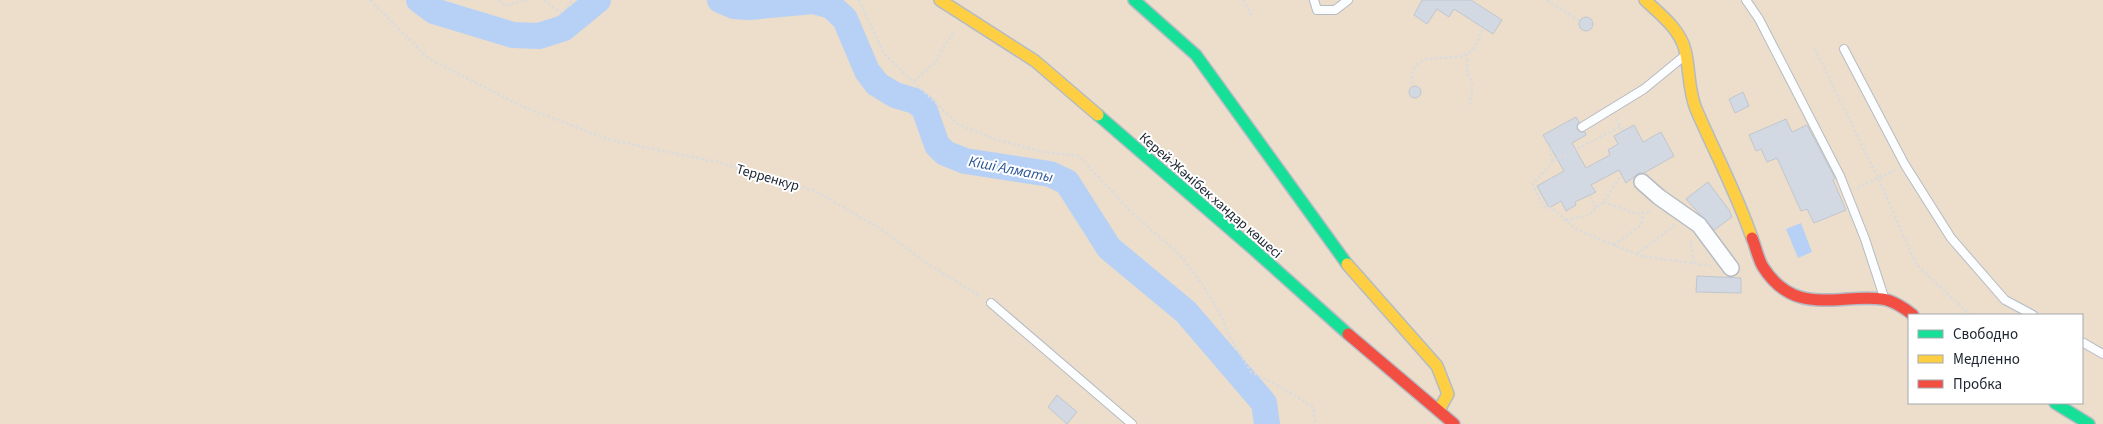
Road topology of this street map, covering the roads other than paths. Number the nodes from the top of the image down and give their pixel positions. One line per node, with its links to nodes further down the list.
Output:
1 (940, 0): 19 (street, Керей-Жәнібек хандар көшесі)
2 (1134, 0): 19 (street)
3 (1314, 0): 4 (lane)
4 (1348, 0)
5 (1645, 0): 8 (street)
6 (1746, 0): 12 (lane)
7 (1844, 50): 15 (lane)
8 (1686, 55): 9 (lane); 12 (street)
9 (1582, 127)
10 (1642, 182): 11 (street)
11 (1731, 268)
12 (1884, 299): 14 (street)
13 (991, 303): 20 (lane)
14 (1912, 314)
15 (2031, 314)
16 (2083, 343): 17 (lane)
17 (2103, 354)
18 (2058, 404): 22 (street)
19 (1439, 410): 21 (street, Керей-Жәнібек хандар көшесі)
20 (1132, 424)
21 (1454, 424)
22 (2089, 424)

